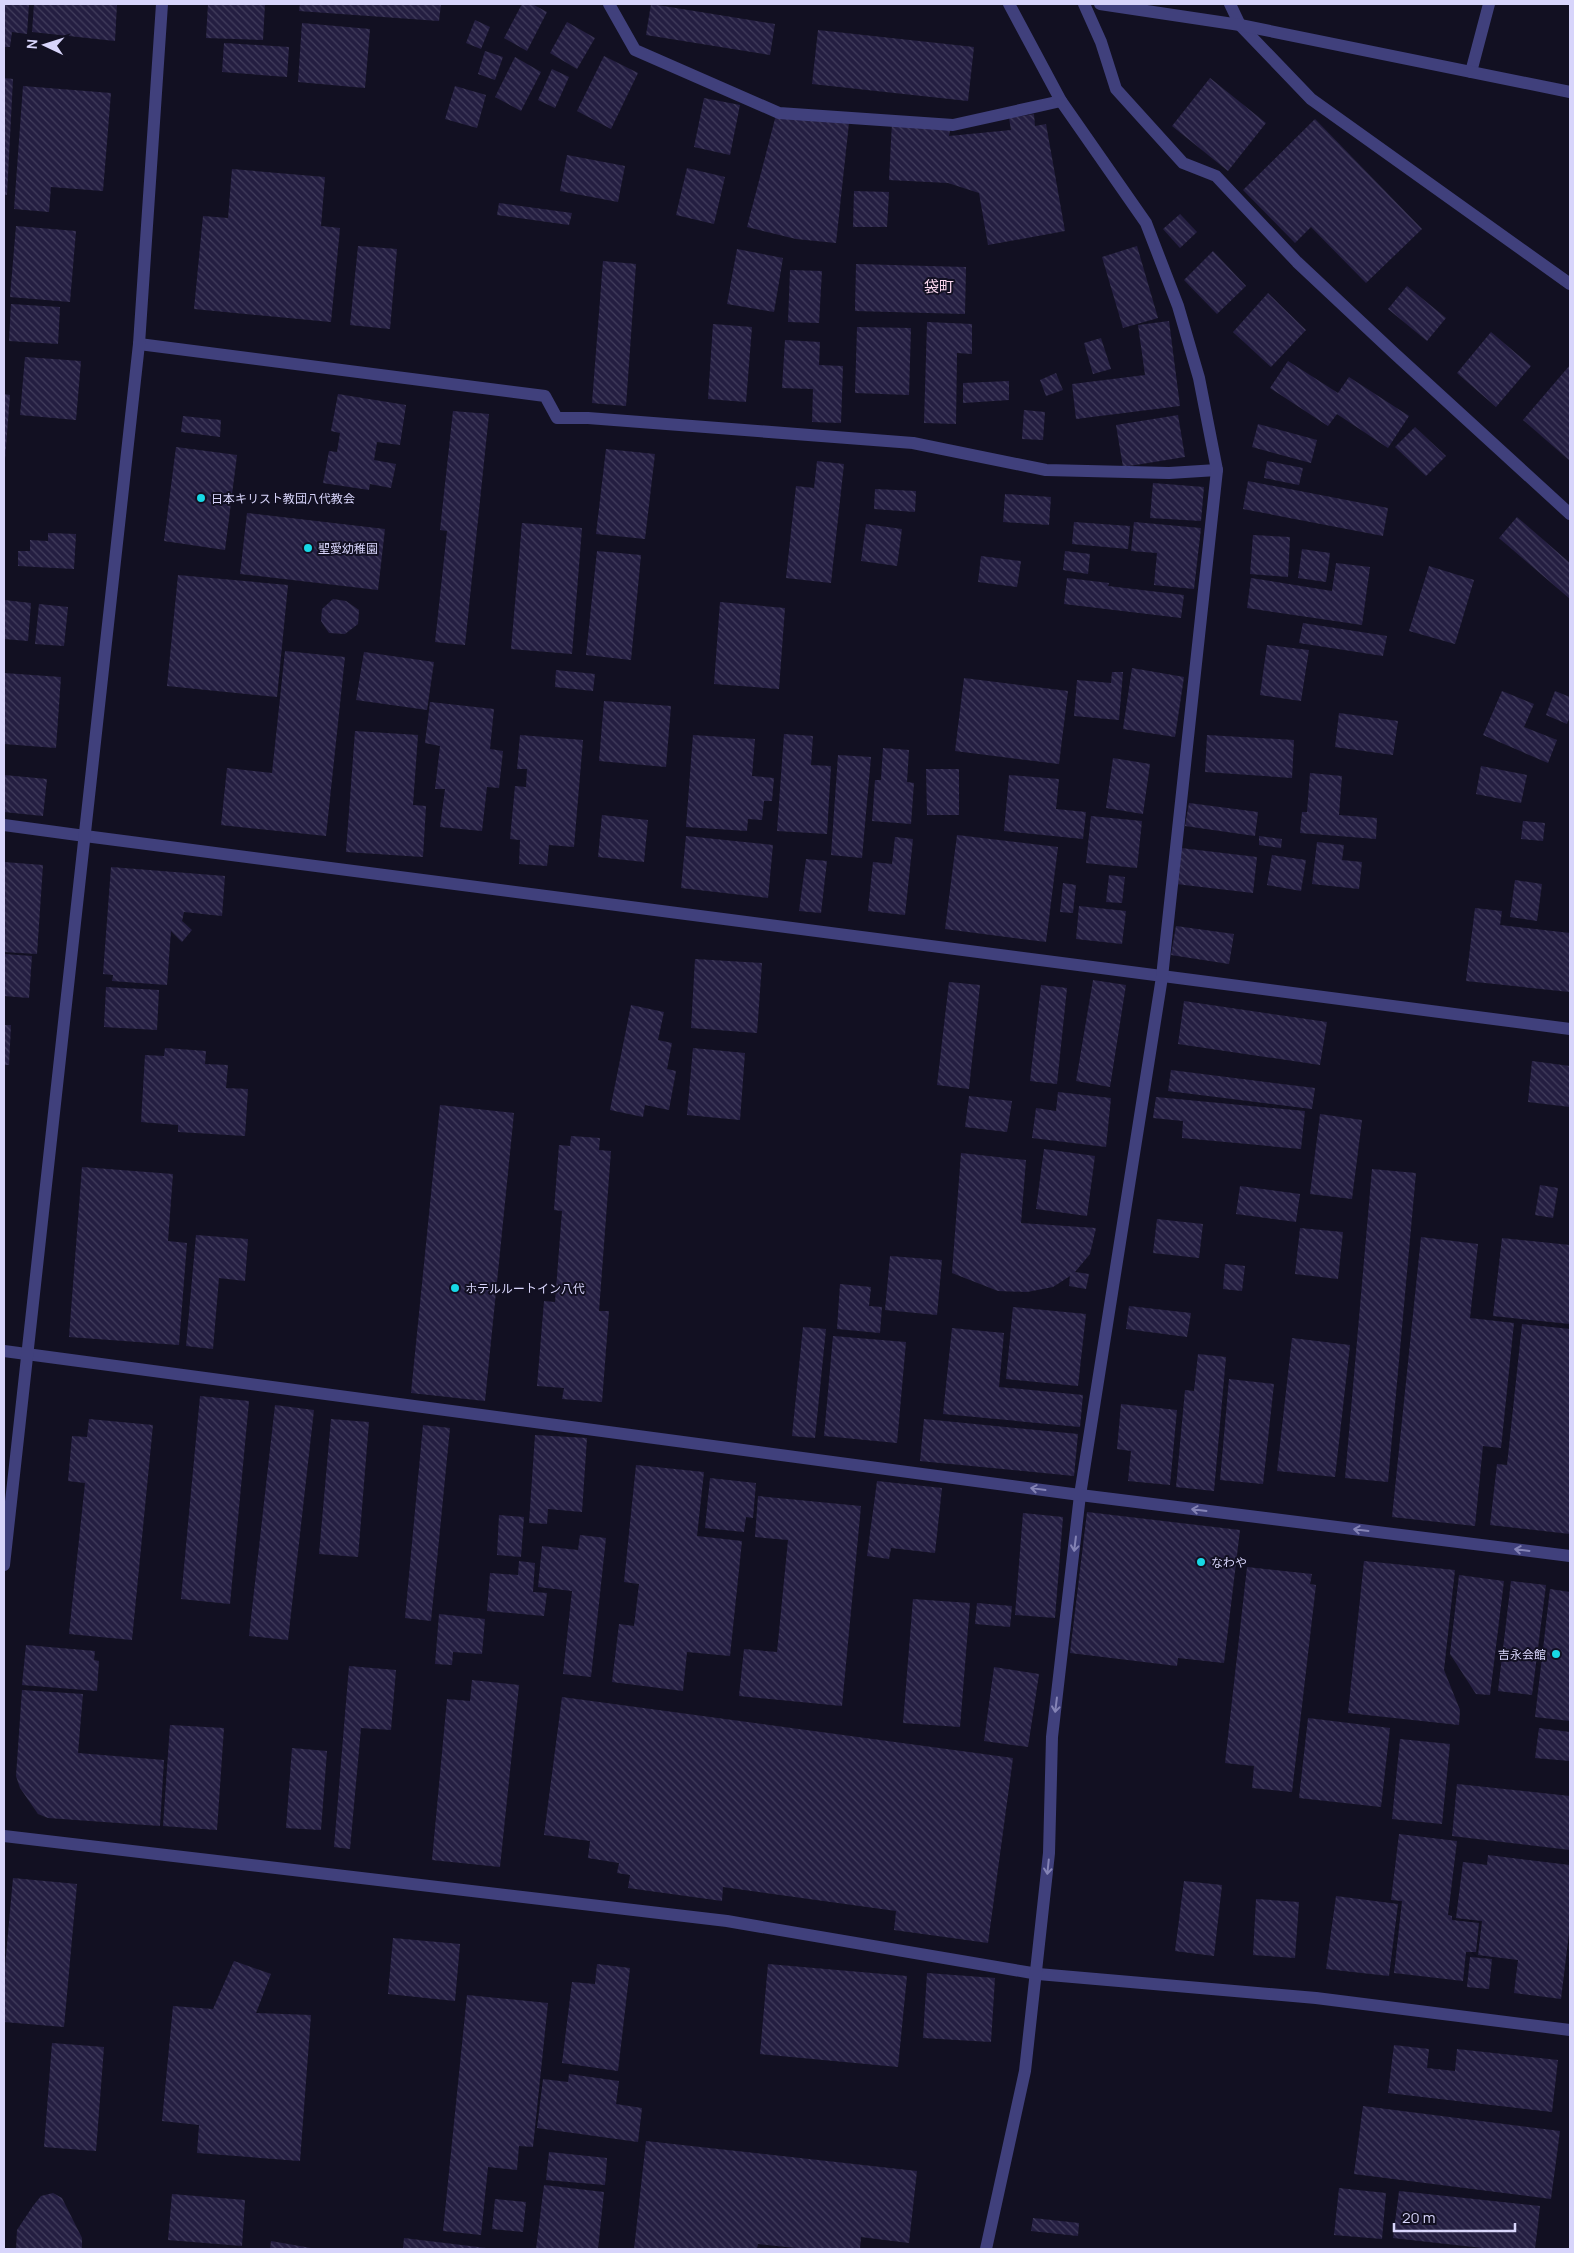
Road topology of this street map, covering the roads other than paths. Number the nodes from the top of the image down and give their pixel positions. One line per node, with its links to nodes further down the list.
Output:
1 (162, 4): 13 (street)
2 (609, 4): 11 (street)
3 (1009, 4): 11 (street)
4 (1084, 4): 15 (street)
5 (1100, 4): 8 (street)
6 (1230, 4): 8 (street)
7 (1488, 4): 9 (street)
8 (1240, 25): 9 (street); 12 (street)
9 (1470, 72): 10 (street)
10 (1570, 92)
11 (1061, 101): 14 (street)
12 (1570, 284)
13 (139, 344): 14 (street); 17 (street)
14 (1217, 470): 18 (street)
15 (1570, 514)
16 (4, 826): 17 (street)
17 (85, 836): 18 (street); 21 (street)
18 (1162, 977): 19 (street); 22 (street)
19 (1570, 1029)
20 (4, 1351): 21 (street)
21 (28, 1354): 22 (street, one-way to 21); 24 (street)
22 (1080, 1495): 23 (street, one-way to 22); 26 (street, one-way to 26)
23 (1570, 1556)
24 (4, 1565)
25 (4, 1836): 26 (street)
26 (1038, 1974): 27 (street); 28 (street)
27 (1570, 2030)
28 (986, 2249)

